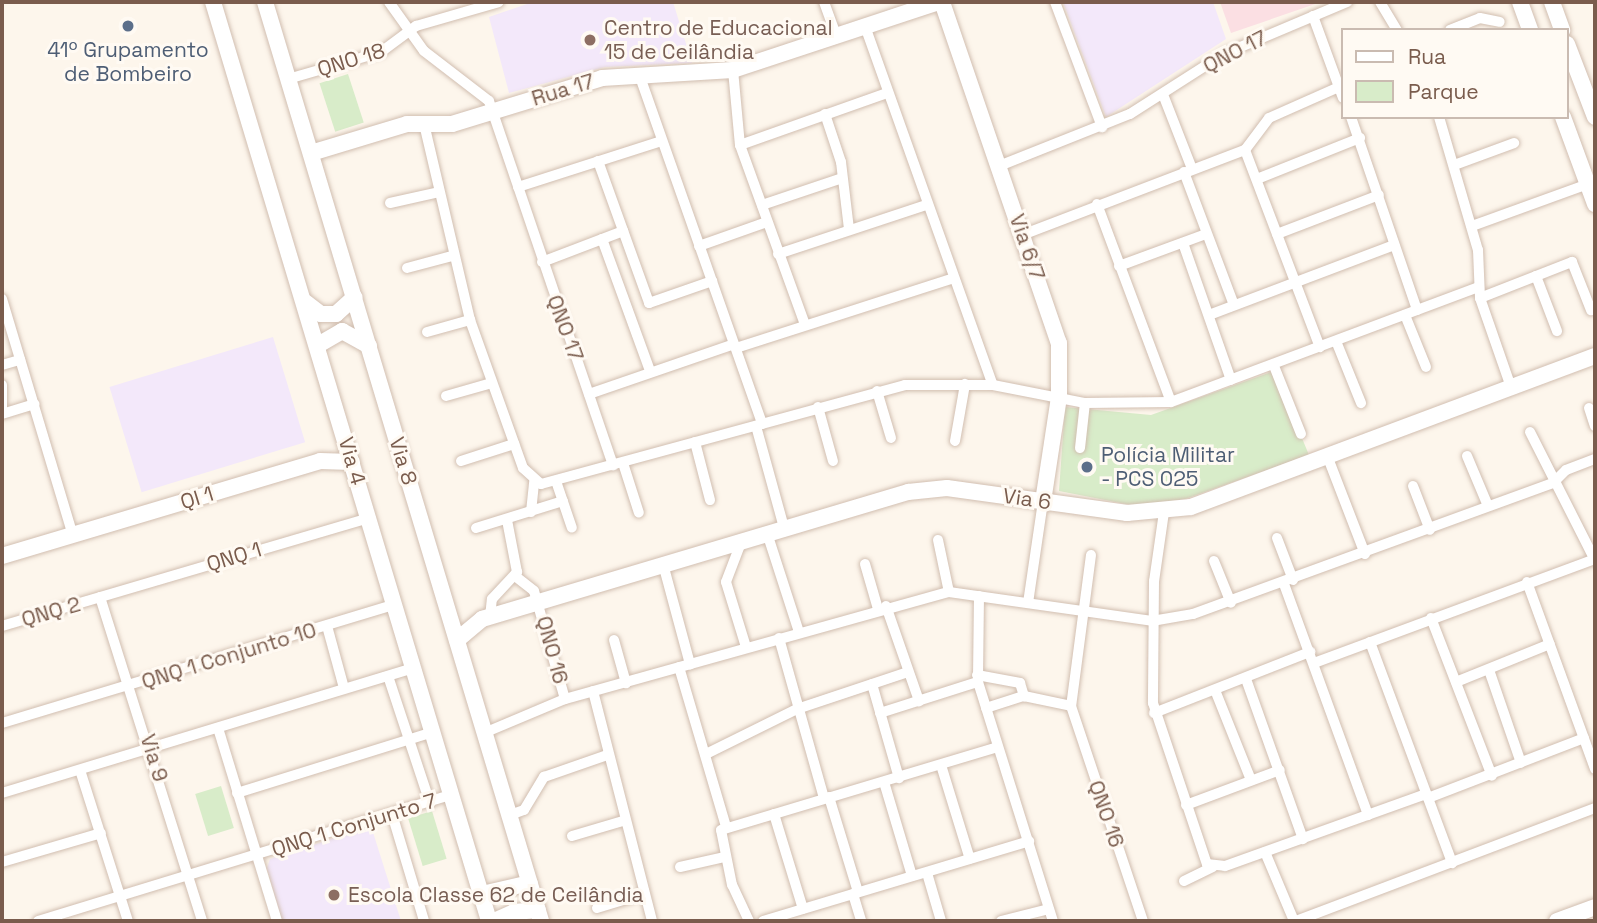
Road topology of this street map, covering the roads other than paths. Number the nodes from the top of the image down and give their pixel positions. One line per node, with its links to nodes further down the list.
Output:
1 (213, 2): 83 (street, Via 4)
2 (265, 2): 26 (street, Via 8)
3 (389, 2): 20 (street, QNO 18)
4 (499, 2): 12 (street, QNO 18)
5 (824, 2): 21 (street)
6 (940, 2): 19 (street, Rua 17); 47 (street, Via 6/7)
7 (1055, 2): 37 (street)
8 (1347, 2): 13 (street, QNO 17)
9 (1380, 2): 15 (street)
10 (1520, 2): 17 (street)
11 (1552, 2): 18 (street)
12 (475, 5): 20 (street, QNO 18)
13 (1313, 16): 27 (street); 29 (street, QNO 17)
14 (1500, 22): 16 (street)
15 (1396, 28)
16 (1455, 28)
17 (1529, 28)
18 (1561, 28)
19 (866, 29): 21 (street, Rua 17); 28 (street)
20 (407, 31): 26 (street, QNO 18); 30 (street, QNO 18)
21 (837, 38): 24 (street, Rua 17)
22 (1569, 49): 32 (street)
23 (1569, 66): 36 (street)
24 (733, 70): 25 (street, Rua 17); 42 (street)
25 (639, 74): 30 (street, Rua 17); 40 (street)
26 (288, 79): 44 (street, Via 8)
27 (1341, 92): 43 (street)
28 (887, 93): 31 (street); 59 (street)
29 (1164, 97): 37 (street, QNO 17); 48 (street)
30 (493, 111): 38 (street, Rua 17); 52 (street, QNO 17)
31 (825, 114): 42 (street); 49 (street)
32 (1595, 117)
33 (1353, 119): 39 (street)
34 (1440, 119): 46 (street)
35 (1564, 119): 51 (street)
36 (1595, 125)
37 (1102, 127): 47 (street, QNO 17)
38 (425, 128): 44 (street, Rua 17); 53 (street)
39 (1360, 138): 50 (street); 54 (street)
40 (661, 141): 45 (street); 70 (street)
41 (1514, 143): 46 (street)
42 (740, 145): 58 (street)
43 (1245, 150): 48 (street); 50 (street)
44 (311, 153): 81 (street, Via 8)
45 (598, 161): 52 (street); 63 (street)
46 (1457, 164): 61 (street)
47 (999, 166): 64 (street, Via 6/7)
48 (1188, 171): 56 (street); 65 (street)
49 (842, 178): 58 (street); 62 (street)
50 (1257, 179): 66 (street)
51 (1588, 184): 57 (street); 61 (street)
52 (518, 187): 73 (street, QNO 17)
53 (439, 192): 55 (street); 72 (street)
54 (1379, 195): 66 (street); 69 (street)
55 (390, 203)
56 (1097, 204): 64 (street); 74 (street)
57 (1595, 204)
58 (762, 205): 60 (street)
59 (926, 205): 62 (street); 77 (street)
60 (767, 222): 70 (street); 71 (street)
61 (1472, 226): 80 (street)
62 (849, 229): 71 (street)
63 (623, 231): 67 (street); 84 (street)
64 (1022, 234): 115 (street, Via 6/7)
65 (1206, 234): 68 (street); 85 (street)
66 (1277, 234): 79 (street)
67 (602, 239): 73 (street); 88 (street)
68 (1183, 243): 74 (street); 89 (street)
69 (1394, 245): 79 (street); 86 (street)
70 (699, 246): 78 (street)
71 (778, 254): 92 (street)
72 (452, 256): 75 (street); 91 (street)
73 (542, 261): 113 (street, QNO 17)
74 (1119, 266): 116 (street)
75 (407, 268)
76 (1536, 276): 80 (street); 87 (street); 93 (street)
77 (954, 278): 92 (street); 110 (street)
78 (712, 281): 84 (street); 98 (street)
79 (1297, 285): 85 (street); 99 (street)
80 (1479, 292): 86 (street); 111 (street)
81 (355, 297): 83 (street); 97 (street, Via 8)
82 (2, 299): 101 (street)
83 (305, 302): 96 (street, Via 4)
84 (649, 303): 88 (street)
85 (1234, 305): 89 (street)
86 (1417, 310): 90 (street)
87 (1591, 310)
88 (628, 312): 105 (street)
89 (1209, 315): 106 (street)
90 (1405, 315): 95 (street); 104 (street)
91 (470, 320): 94 (street); 107 (street)
92 (805, 326): 98 (street)
93 (1557, 331)
94 (427, 332)
95 (1336, 341): 99 (street); 117 (street)
96 (318, 345): 97 (street); 128 (street, Via 4)
97 (369, 346): 184 (street, Via 8)
98 (735, 346): 105 (street); 123 (street)
99 (1320, 347): 103 (street)
100 (1595, 356): 111 (street, Via 6)
101 (20, 359): 102 (street); 119 (street)
102 (2, 365)
103 (1274, 366): 106 (street); 126 (street)
104 (1426, 367)
105 (650, 371): 113 (street)
106 (1231, 380): 116 (street)
107 (492, 383): 114 (street); 131 (street)
108 (965, 384): 110 (street); 112 (street); 129 (street)
109 (2, 385): 122 (street)
110 (993, 385): 115 (street)
111 (1511, 387): 134 (street, Via 6)
112 (877, 391): 120 (street); 127 (street)
113 (589, 394): 140 (street, QNO 17)
114 (446, 397)
115 (1059, 397): 118 (street); 147 (street, Via 6/7)
116 (1171, 402): 118 (street)
117 (1362, 402)
118 (1085, 403): 132 (street)
119 (34, 404): 122 (street); 161 (street)
120 (818, 407): 123 (street); 138 (street)
121 (1589, 408): 124 (street)
122 (2, 413)
123 (759, 425): 130 (street); 156 (street)
124 (1595, 426)
125 (1530, 432): 142 (street)
126 (1301, 434)
127 (891, 438)
128 (345, 440): 136 (street, QI 1); 139 (street, Via 4)
129 (955, 441)
130 (695, 442): 140 (street); 145 (street)
131 (513, 444): 137 (street); 141 (street)
132 (1080, 447)
133 (1467, 456): 148 (street)
134 (1328, 458): 150 (street, Via 6); 165 (street)
135 (1595, 459): 142 (street, QNO 16)
136 (320, 461): 139 (street, QI 1); 161 (street, QI 1)
137 (461, 461)
138 (833, 461)
139 (352, 462): 152 (street, Via 4)
140 (618, 464): 143 (street); 151 (street, QNO 17)
141 (534, 481): 143 (street); 149 (street)
142 (1553, 483): 148 (street, QNO 16); 160 (street)
143 (557, 484): 146 (street)
144 (1413, 486): 158 (street)
145 (710, 500)
146 (563, 501): 149 (street); 155 (street)
147 (1043, 501): 150 (street, Via 6); 156 (street, Via 6); 179 (street)
148 (1488, 506): 158 (street, QNO 16)
149 (531, 512): 153 (street)
150 (1164, 512): 187 (street)
151 (639, 513)
152 (368, 518): 177 (street, QNQ 1); 181 (street, Via 4)
153 (507, 520): 154 (street); 172 (street)
154 (476, 528)
155 (572, 528)
156 (784, 528): 159 (street, Via 6)
157 (1595, 529): 160 (street)
158 (1430, 530): 165 (street, QNO 16)
159 (767, 533): 163 (street, Via 6); 190 (street)
160 (1583, 534): 168 (street)
161 (73, 536): 167 (street, QI 1)
162 (1277, 538): 173 (street)
163 (742, 540): 170 (street, Via 6); 196 (street)
164 (938, 540): 175 (street)
165 (1365, 554): 173 (street, QNO 16)
166 (1091, 555): 183 (street, QNO 16)
167 (2, 556)
168 (1595, 559): 174 (street)
169 (1214, 561): 180 (street)
170 (663, 564): 178 (street, Via 6); 198 (street)
171 (865, 564): 182 (street)
172 (515, 576): 178 (street); 185 (street)
173 (1289, 582): 180 (street, QNO 16); 197 (street)
174 (1527, 582): 186 (street); 195 (street)
175 (949, 592): 176 (street, QNO 16); 182 (street, QNO 16)
176 (979, 596): 179 (street, QNO 16); 203 (street)
177 (100, 597): 188 (street, QNQ 2); 208 (street, Via 9)
178 (538, 602): 185 (street, Via 6); 213 (street, QNO 16)
179 (1028, 603): 183 (street, QNO 16)
180 (1231, 603): 187 (street, QNO 16)
181 (394, 605): 189 (street); 199 (street, Via 4)
182 (882, 608): 190 (street, QNO 16); 201 (street)
183 (1081, 614): 187 (street, QNO 16); 215 (street, QNO 16)
184 (449, 615): 185 (street); 192 (street, Via 8)
185 (486, 618): 192 (street, Via 6)
186 (1431, 618): 194 (street); 205 (street)
187 (1152, 621): 219 (street)
188 (2, 626)
189 (327, 626): 208 (street, QNQ 1 Conjunto 10); 209 (street)
190 (799, 632): 191 (street, QNO 16)
191 (779, 638): 196 (street, QNO 16); 217 (street)
192 (457, 640): 223 (street, Via 8)
193 (614, 640): 206 (street)
194 (1370, 642): 197 (street); 242 (street)
195 (1550, 644): 200 (street); 224 (street)
196 (746, 647): 198 (street, QNO 16)
197 (1312, 658): 204 (street); 250 (street)
198 (685, 666): 206 (street, QNO 16); 228 (street)
199 (411, 669): 202 (street); 222 (street, Via 4)
200 (1489, 670): 205 (street); 230 (street)
201 (908, 672): 207 (street); 214 (street)
202 (388, 676): 209 (street); 225 (street)
203 (978, 679): 212 (street); 214 (street); 216 (street)
204 (1245, 679): 210 (street); 234 (street)
205 (1456, 682): 235 (street)
206 (626, 683): 211 (street, QNO 16)
207 (872, 684): 217 (street); 218 (street)
208 (132, 686): 220 (street, QNQ 1 Conjunto 10); 226 (street, Via 9)
209 (344, 688): 221 (street)
210 (1215, 690): 219 (street); 237 (street)
211 (593, 691): 213 (street, QNO 16); 229 (street, QNO 16)
212 (1024, 696): 215 (street); 216 (street)
213 (565, 699): 223 (street, QNO 16)
214 (919, 701): 218 (street)
215 (1071, 706): 293 (street, QNO 16)
216 (986, 708): 227 (street)
217 (797, 709): 228 (street); 243 (street)
218 (880, 713): 236 (street)
219 (1154, 713): 245 (street)
220 (2, 723)
221 (218, 728): 226 (street); 240 (street)
222 (429, 733): 225 (street); 241 (street, Via 4)
223 (484, 733): 249 (street, Via 8)
224 (1584, 738): 230 (street); 232 (street)
225 (407, 740): 240 (street); 244 (street)
226 (151, 747): 233 (street); 266 (street, Via 9)
227 (998, 747): 231 (street); 256 (street)
228 (706, 754): 252 (street)
229 (607, 755): 249 (street); 251 (street, QNO 16)
230 (1521, 763): 235 (street)
231 (941, 765): 236 (street); 260 (street)
232 (1595, 769)
233 (80, 770): 239 (street); 253 (street)
234 (1280, 770): 237 (street); 255 (street)
235 (1492, 776): 242 (street)
236 (899, 778): 238 (street)
237 (1251, 780): 245 (street)
238 (884, 782): 243 (street); 267 (street)
239 (2, 793)
240 (237, 793): 258 (street)
241 (450, 795): 244 (street, QNQ 1 Conjunto 7); 271 (street, Via 4)
242 (1425, 797): 250 (street); 262 (street)
243 (827, 798): 248 (street); 270 (street)
244 (429, 803): 247 (street, QNQ 1 Conjunto 7)
245 (1186, 805): 264 (street)
246 (1595, 808): 262 (street)
247 (392, 814): 258 (street, QNQ 1 Conjunto 7); 284 (street)
248 (774, 814): 252 (street); 276 (street)
249 (510, 815): 269 (street, Via 8)
250 (1368, 816): 255 (street)
251 (624, 821): 254 (street); 272 (street, QNO 16)
252 (726, 827): 259 (street)
253 (101, 833): 261 (street); 273 (street)
254 (578, 834)
255 (1303, 839): 257 (street)
256 (1029, 841): 260 (street); 277 (street)
257 (1265, 852): 264 (street); 294 (street)
258 (257, 855): 266 (street); 283 (street)
259 (724, 857): 263 (street); 287 (street)
260 (970, 859): 265 (street)
261 (2, 862)
262 (1452, 863): 294 (street)
263 (680, 867)
264 (1213, 867): 268 (street)
265 (927, 873): 267 (street); 290 (street)
266 (188, 876): 273 (street); 282 (street, Via 9)
267 (912, 876): 270 (street)
268 (1184, 881)
269 (530, 883): 271 (street); 279 (street, Via 8)
270 (856, 893): 276 (street); 289 (street)
271 (482, 894): 285 (street, Via 4)
272 (643, 894): 275 (street); 286 (street, QNO 16)
273 (120, 895): 280 (street); 281 (street)
274 (1595, 907): 295 (street)
275 (597, 908)
276 (803, 909): 288 (street)
277 (1049, 909): 291 (street); 292 (street)
278 (1595, 912): 296 (street)
279 (540, 916): 285 (street)
280 (38, 921)
281 (128, 921)
282 (202, 921)
283 (277, 921)
284 (424, 921)
285 (492, 921)
286 (652, 921)
287 (749, 921)
288 (763, 921)
289 (861, 921)
290 (941, 921)
291 (1001, 921)
292 (1053, 921)
293 (1143, 921)
294 (1295, 921)
295 (1557, 921)
296 (1578, 921)

